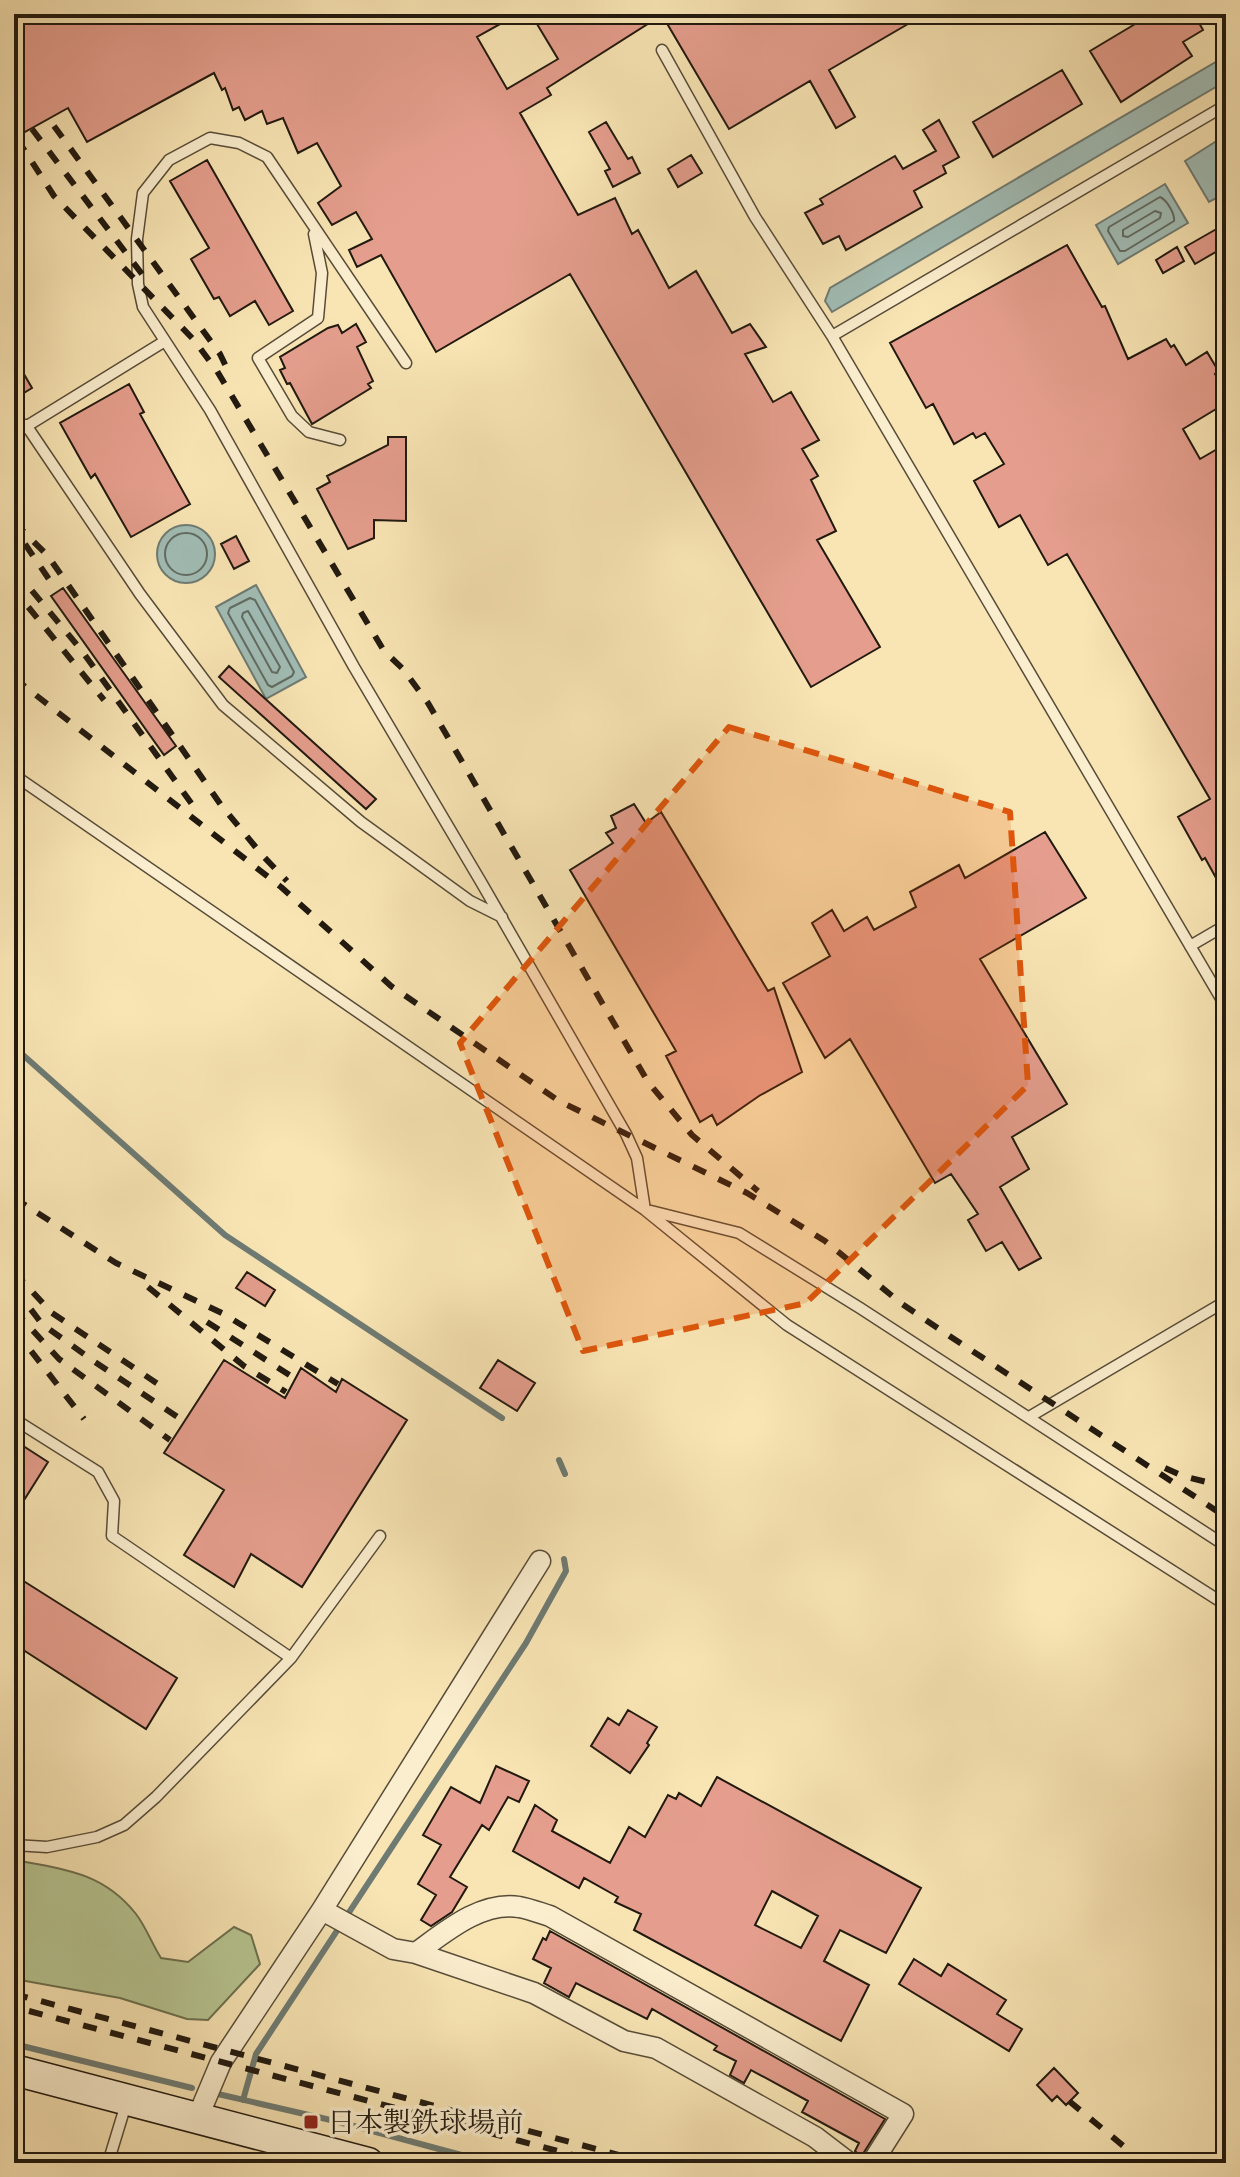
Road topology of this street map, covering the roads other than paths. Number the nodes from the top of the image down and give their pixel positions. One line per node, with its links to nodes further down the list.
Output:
1 (662, 50): 4 (lane)
2 (1226, 105): 4 (lane)
3 (313, 228): 5 (lane); 6 (lane); 9 (lane)
4 (832, 336): 13 (lane)
5 (165, 341): 7 (lane); 11 (lane)
6 (406, 363)
7 (26, 425): 8 (lane); 11 (lane)
8 (14, 434)
9 (340, 440)
10 (14, 775): 15 (lane)
11 (502, 917): 15 (lane)
12 (1226, 925): 13 (lane)
13 (1190, 946): 14 (lane)
14 (1226, 1007)
15 (645, 1210): 17 (lane); 22 (lane)
16 (1226, 1301): 17 (lane)
17 (1029, 1417): 20 (lane)
18 (14, 1419): 23 (lane)
19 (380, 1536): 23 (lane)
20 (1224, 1542)
21 (540, 1561): 25 (street)
22 (1226, 1605)
23 (291, 1658): 24 (lane)
24 (14, 1845)
25 (335, 1918): 26 (street); 29 (street)
26 (416, 1953): 32 (street); 33 (street)
27 (14, 2070): 28 (street)
28 (127, 2100): 29 (street); 30 (lane)
29 (197, 2119): 31 (street)
30 (108, 2163)
31 (368, 2163)
32 (849, 2163)
33 (872, 2163)

